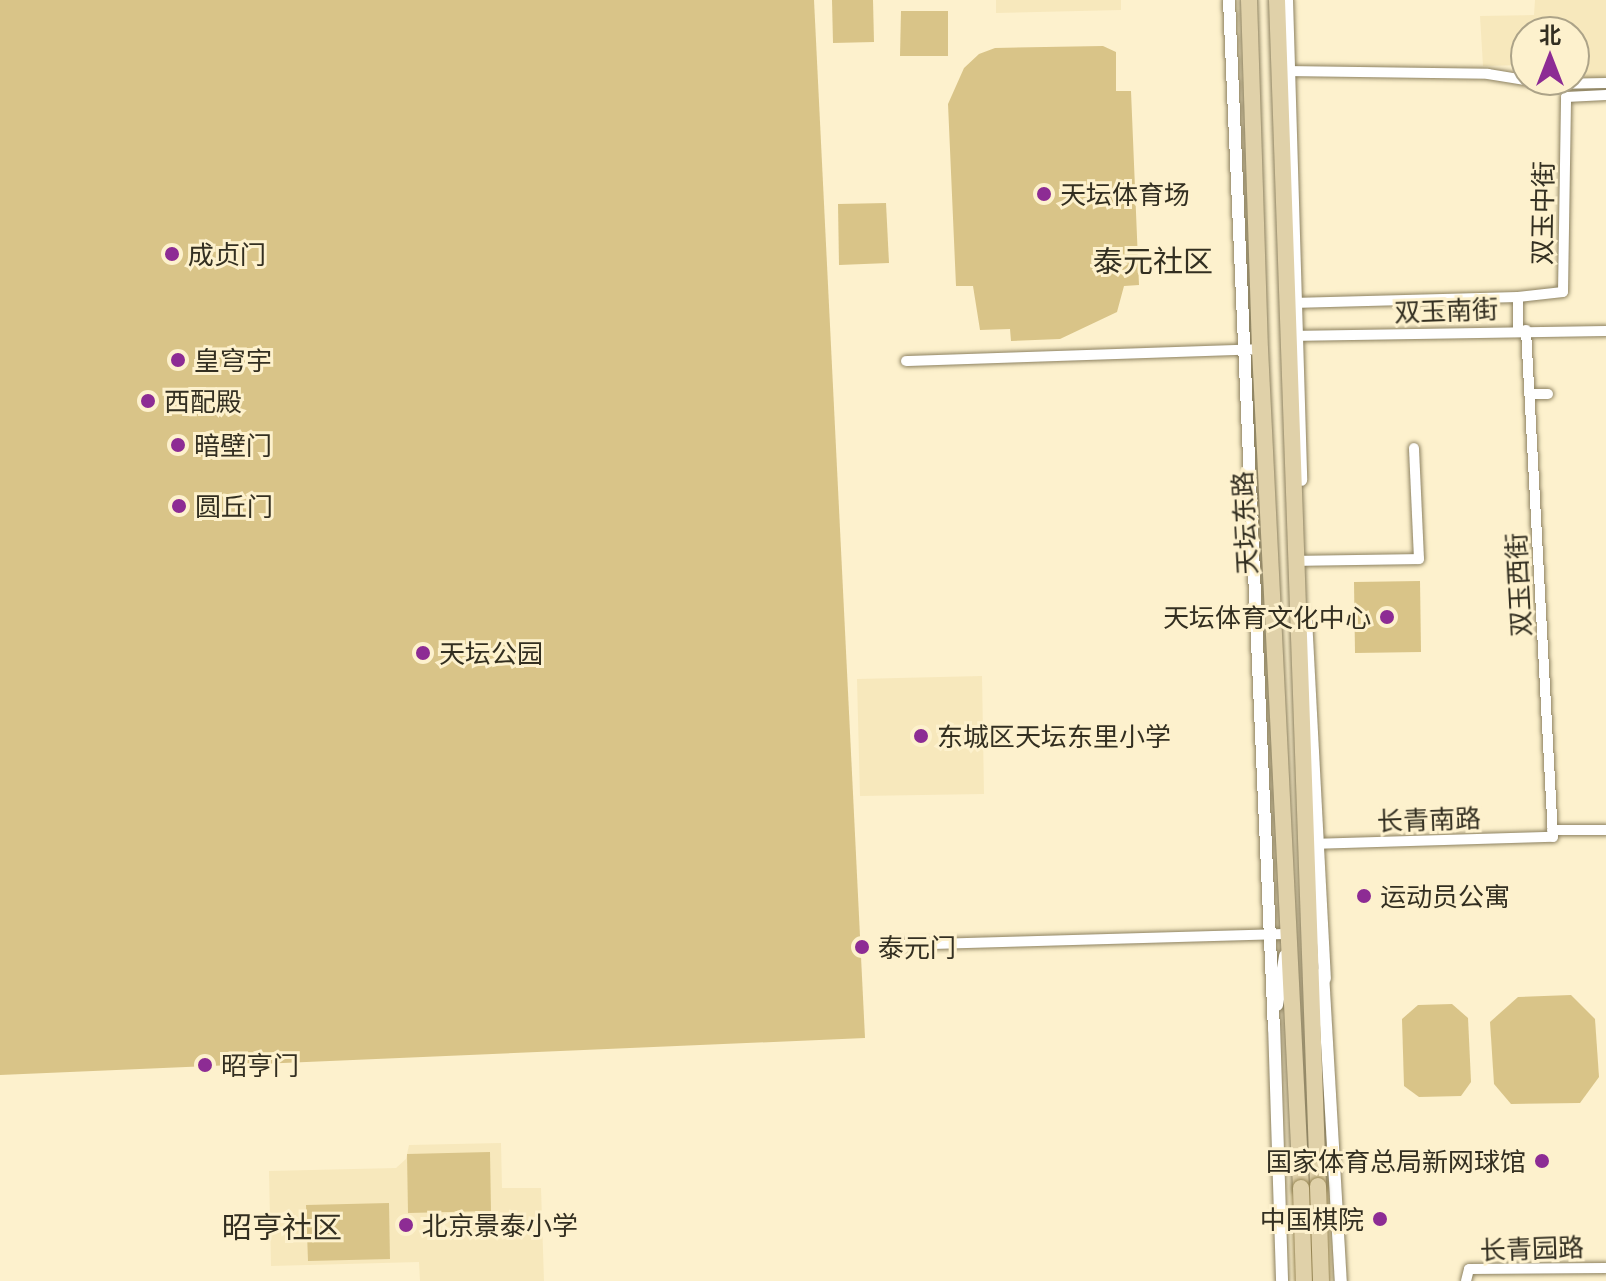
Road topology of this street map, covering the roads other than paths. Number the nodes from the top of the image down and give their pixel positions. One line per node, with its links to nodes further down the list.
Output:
1 (1229, 0): 13 (street)
2 (1249, 0): 14 (main road, 天坛东路)
3 (1277, 0): 5 (main road, 天坛东路)
4 (1287, 0): 5 (street)
5 (1285, 71): 6 (street); 9 (main road, 天坛东路)
6 (1606, 83)
7 (1606, 95): 8 (street, 双玉中街)
8 (1518, 297): 9 (street); 10 (street, 双玉中街)
9 (1292, 303): 12 (main road, 天坛东路)
10 (1522, 330): 11 (street, 双玉南街); 12 (street, 双玉南街); 16 (street, 双玉西街)
11 (1606, 331)
12 (1293, 336): 19 (main road, 天坛东路)
13 (1241, 349): 14 (street); 15 (street); 24 (street)
14 (1260, 349): 25 (main road, 天坛东路)
15 (906, 361)
16 (1530, 394): 17 (street); 21 (street, 双玉西街)
17 (1548, 394)
18 (1414, 448): 19 (street)
19 (1299, 561): 22 (main road, 天坛东路)
20 (1606, 830): 21 (street, 长青南路)
21 (1552, 834): 22 (street, 长青南路)
22 (1312, 844): 23 (main road, 天坛东路); 27 (street)
23 (1309, 915): 27 (street); 29 (main road, 天坛东路)
24 (1267, 934): 25 (street); 26 (street); 28 (street)
25 (1288, 934): 28 (street); 29 (main road, 天坛东路)
26 (893, 945)
27 (1325, 979): 30 (street)
28 (1274, 1029): 31 (street)
29 (1310, 1187): 34 (main road, bridge); 35 (main road, bridge)
30 (1340, 1248): 31 (street); 36 (street)
31 (1280, 1250): 33 (street)
32 (1606, 1268): 37 (street, 长青园路)
33 (1282, 1281)
34 (1304, 1281)
35 (1321, 1281)
36 (1341, 1281)
37 (1466, 1281)

